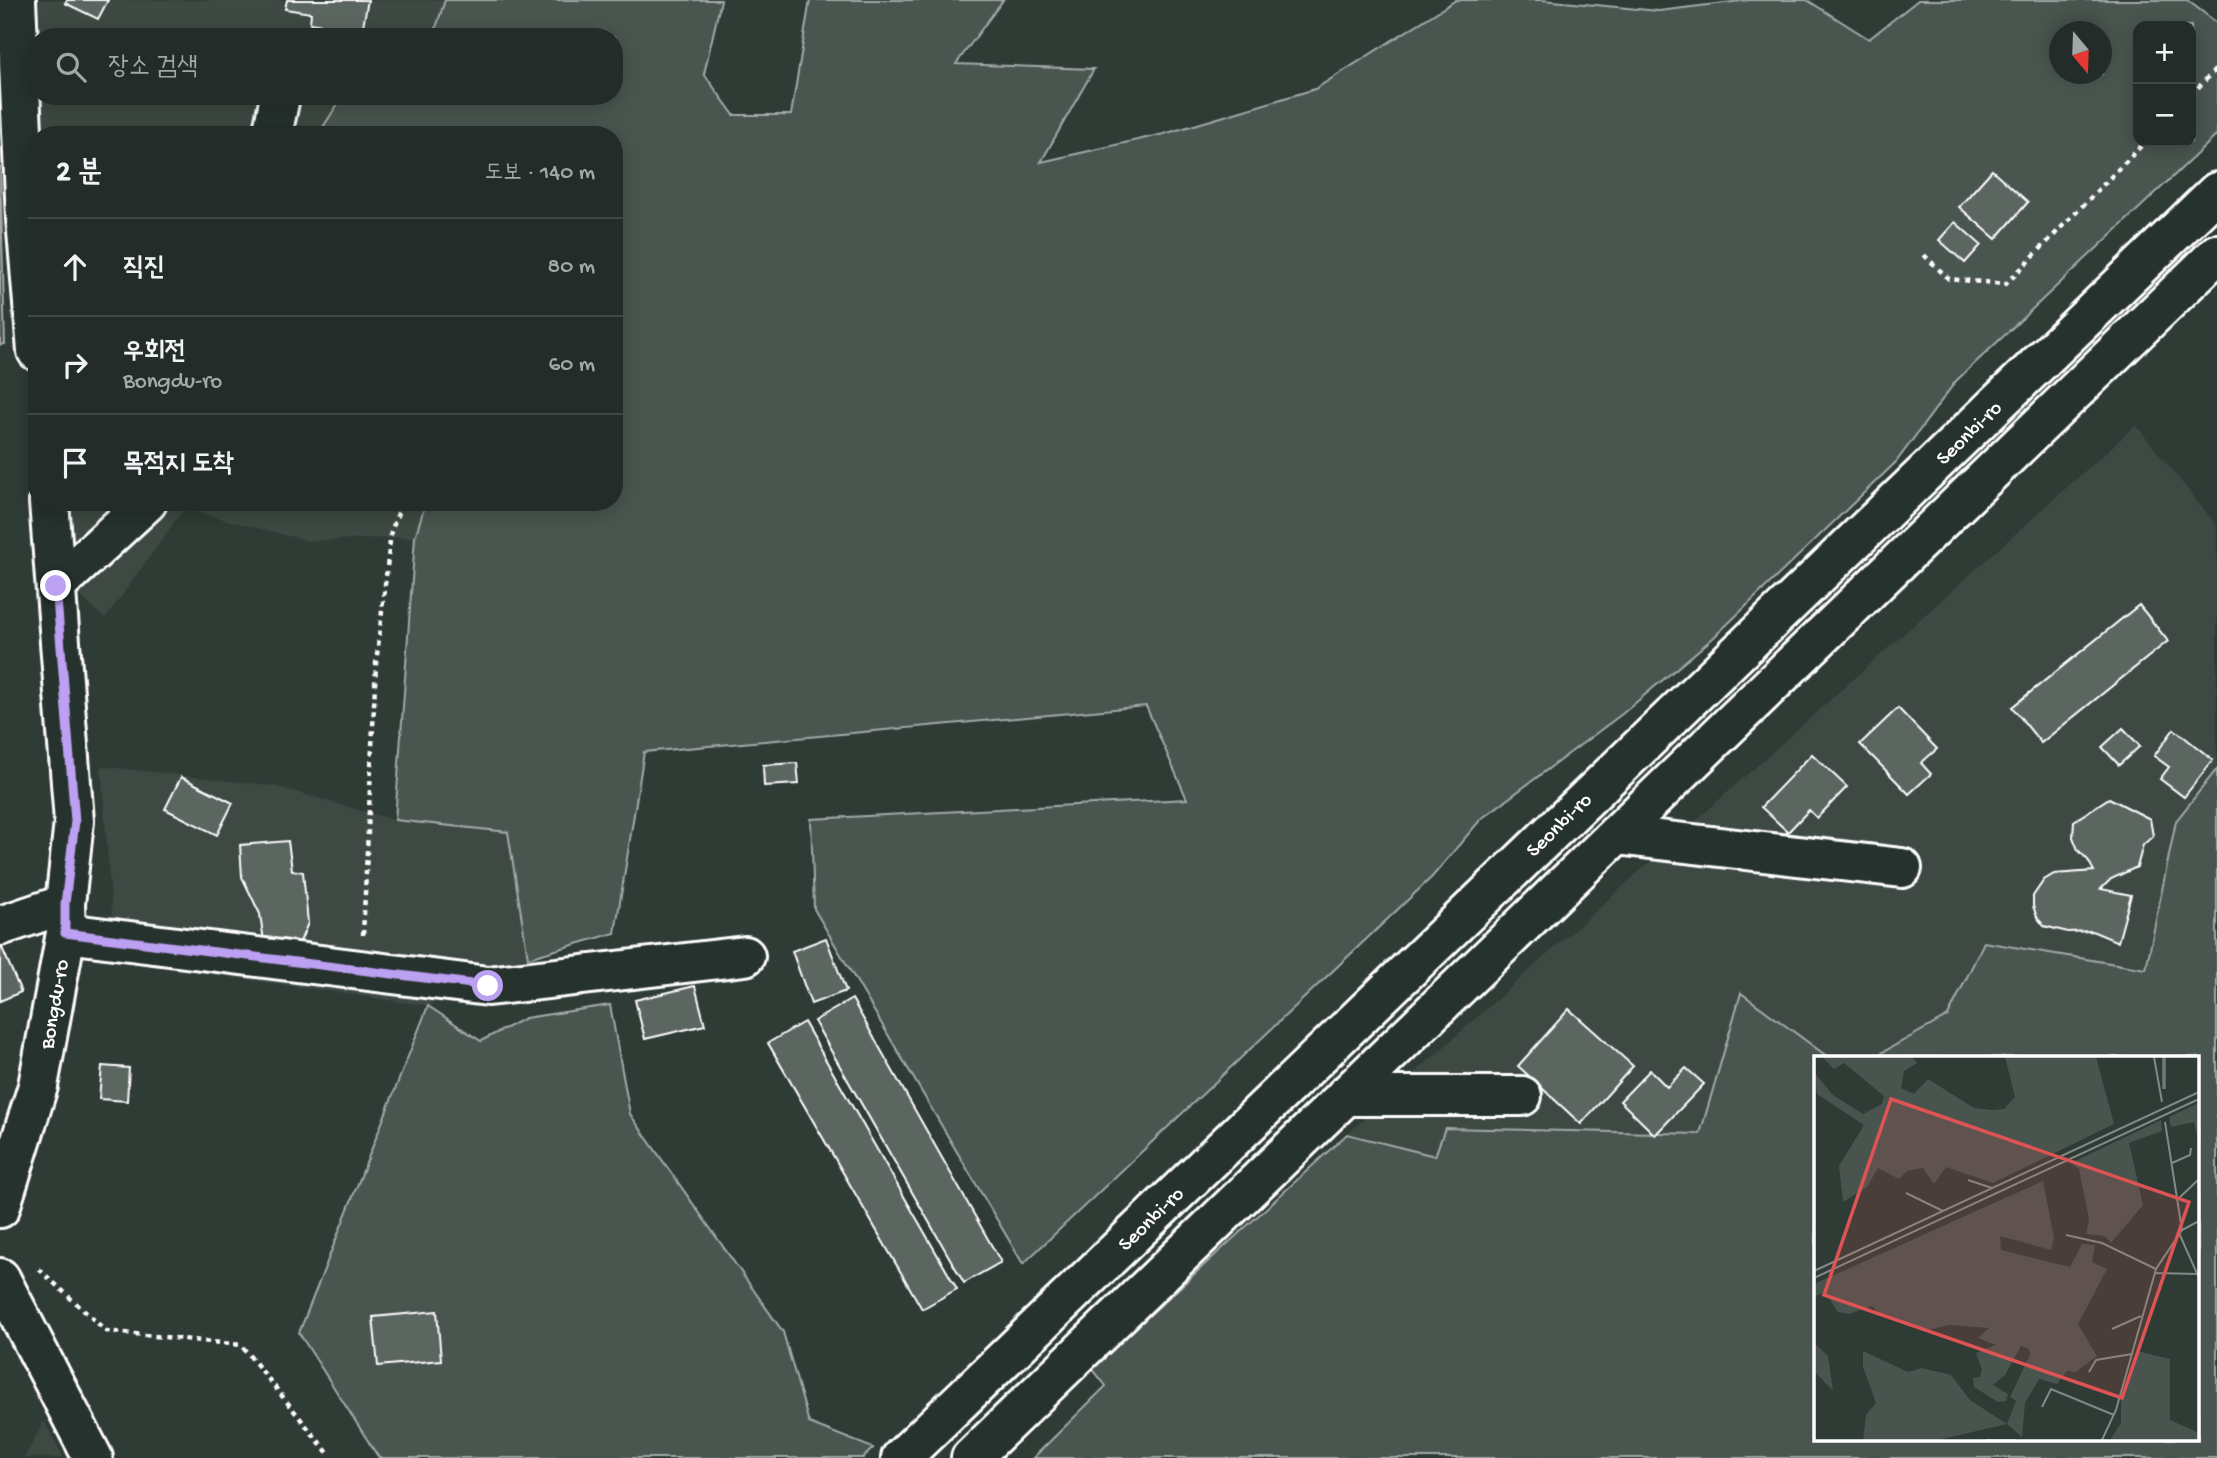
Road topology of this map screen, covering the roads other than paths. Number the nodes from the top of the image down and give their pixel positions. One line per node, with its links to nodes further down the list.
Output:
1 (16, 0): 5 (main road)
2 (279, 105): 3 (main road)
3 (274, 126)
4 (2217, 192): 20 (main road, Seonbi-ro)
5 (28, 239)
6 (2217, 254): 10 (main road)
7 (50, 511): 9 (main road, Bongdu-ro)
8 (137, 511): 9 (main road)
9 (56, 586): 12 (main road, Bongdu-ro)
10 (1616, 835): 11 (main road); 15 (main road)
11 (1902, 868)
12 (65, 919): 13 (main road); 14 (main road); 17 (main road, Bongdu-ro)
13 (0, 926)
14 (745, 956)
15 (1345, 1096): 16 (main road); 21 (main road)
16 (1522, 1096)
17 (0, 1208)
18 (0, 1279): 19 (main road)
19 (85, 1453)
20 (901, 1458)
21 (971, 1458)

